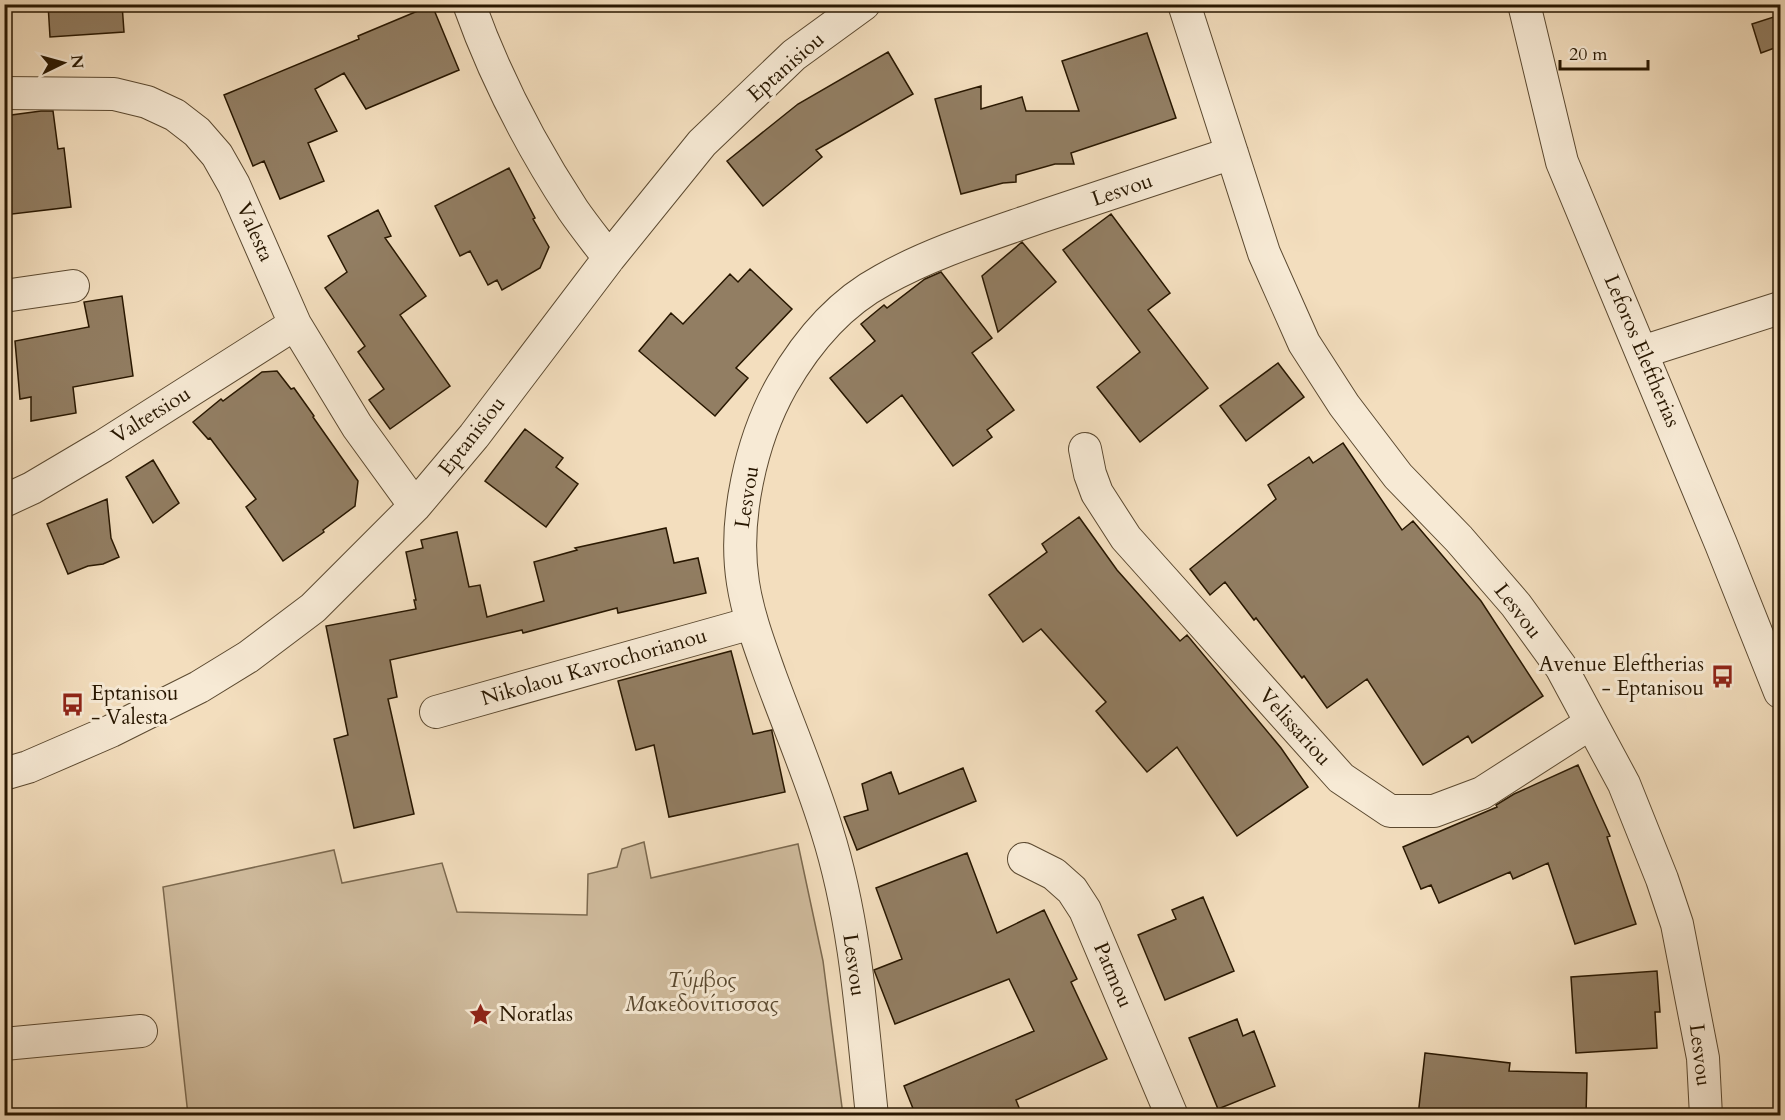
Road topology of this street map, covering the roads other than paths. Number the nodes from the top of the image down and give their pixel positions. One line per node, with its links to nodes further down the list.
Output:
1 (864, 4): 7 (street, Eptanisiou)
2 (1184, 4): 6 (street, Lesvou)
3 (1524, 4): 12 (street, Leforos Eleftherias)
4 (476, 8): 7 (street)
5 (4, 93): 11 (street, Valesta)
6 (1232, 153): 16 (street, Lesvou); 19 (street, Lesvou)
7 (609, 258): 15 (street, Eptanisiou)
8 (73, 286): 9 (street)
9 (4, 296)
10 (1780, 308): 12 (street)
11 (295, 324): 14 (street, Valtetsiou); 15 (street, Valesta)
12 (1642, 351): 17 (street, Leforos Eleftherias)
13 (1085, 449): 19 (street, Velissariou)
14 (4, 501)
15 (416, 506): 20 (street, Eptanisiou)
16 (752, 623): 18 (street, Nikolaou Kavrochorianou); 24 (street, Lesvou)
17 (1780, 692)
18 (436, 712)
19 (1591, 723): 26 (street, Lesvou)
20 (4, 774)
21 (1024, 859): 25 (street, Patmou)
22 (141, 1031): 23 (street)
23 (4, 1044)
24 (872, 1116)
25 (1172, 1116)
26 (1706, 1116)

